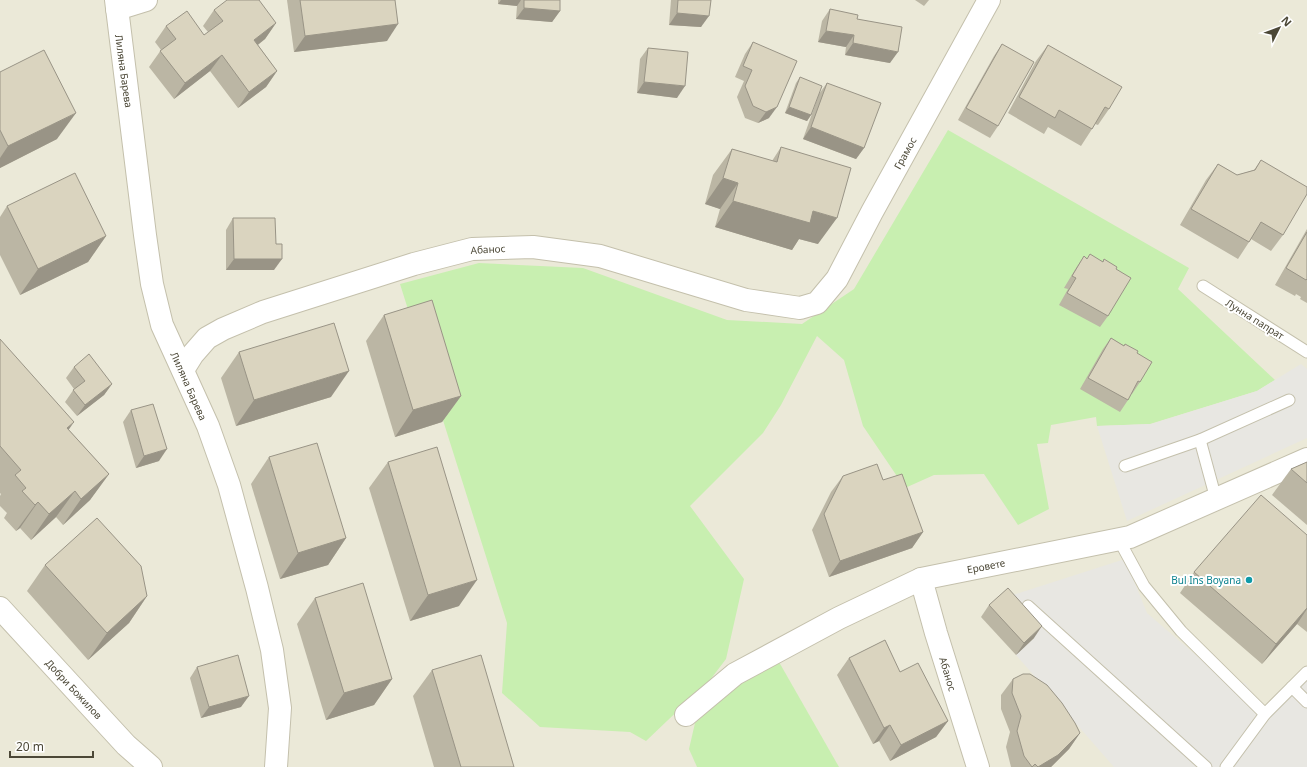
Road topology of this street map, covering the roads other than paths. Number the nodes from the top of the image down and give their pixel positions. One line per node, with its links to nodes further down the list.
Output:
1 (146, 0): 3 (street)
2 (989, 0): 5 (street, Грамос)
3 (117, 5): 7 (street, Лиляна Барева)
4 (1203, 286): 6 (lane, Лунна папрат)
5 (817, 303): 7 (street, Абанос)
6 (1307, 352)
7 (182, 370): 23 (street, Лиляна Барева)
8 (1289, 400): 9 (lane)
9 (1200, 440): 11 (lane); 12 (lane)
10 (1307, 459): 12 (street, Еровете)
11 (1125, 466)
12 (1216, 499): 13 (street, Еровете)
13 (1119, 540): 14 (street, Еровете); 20 (lane)
14 (921, 579): 21 (street, Еровете); 24 (street, Абанос)
15 (1028, 606): 25 (lane)
16 (0, 608): 22 (street, Добри Божилов)
17 (1307, 672): 18 (lane)
18 (1292, 687): 19 (lane); 20 (lane)
19 (1307, 702)
20 (1265, 714): 26 (lane)
21 (686, 715)
22 (151, 767)
23 (276, 767)
24 (978, 767)
25 (1206, 767)
26 (1226, 767)

